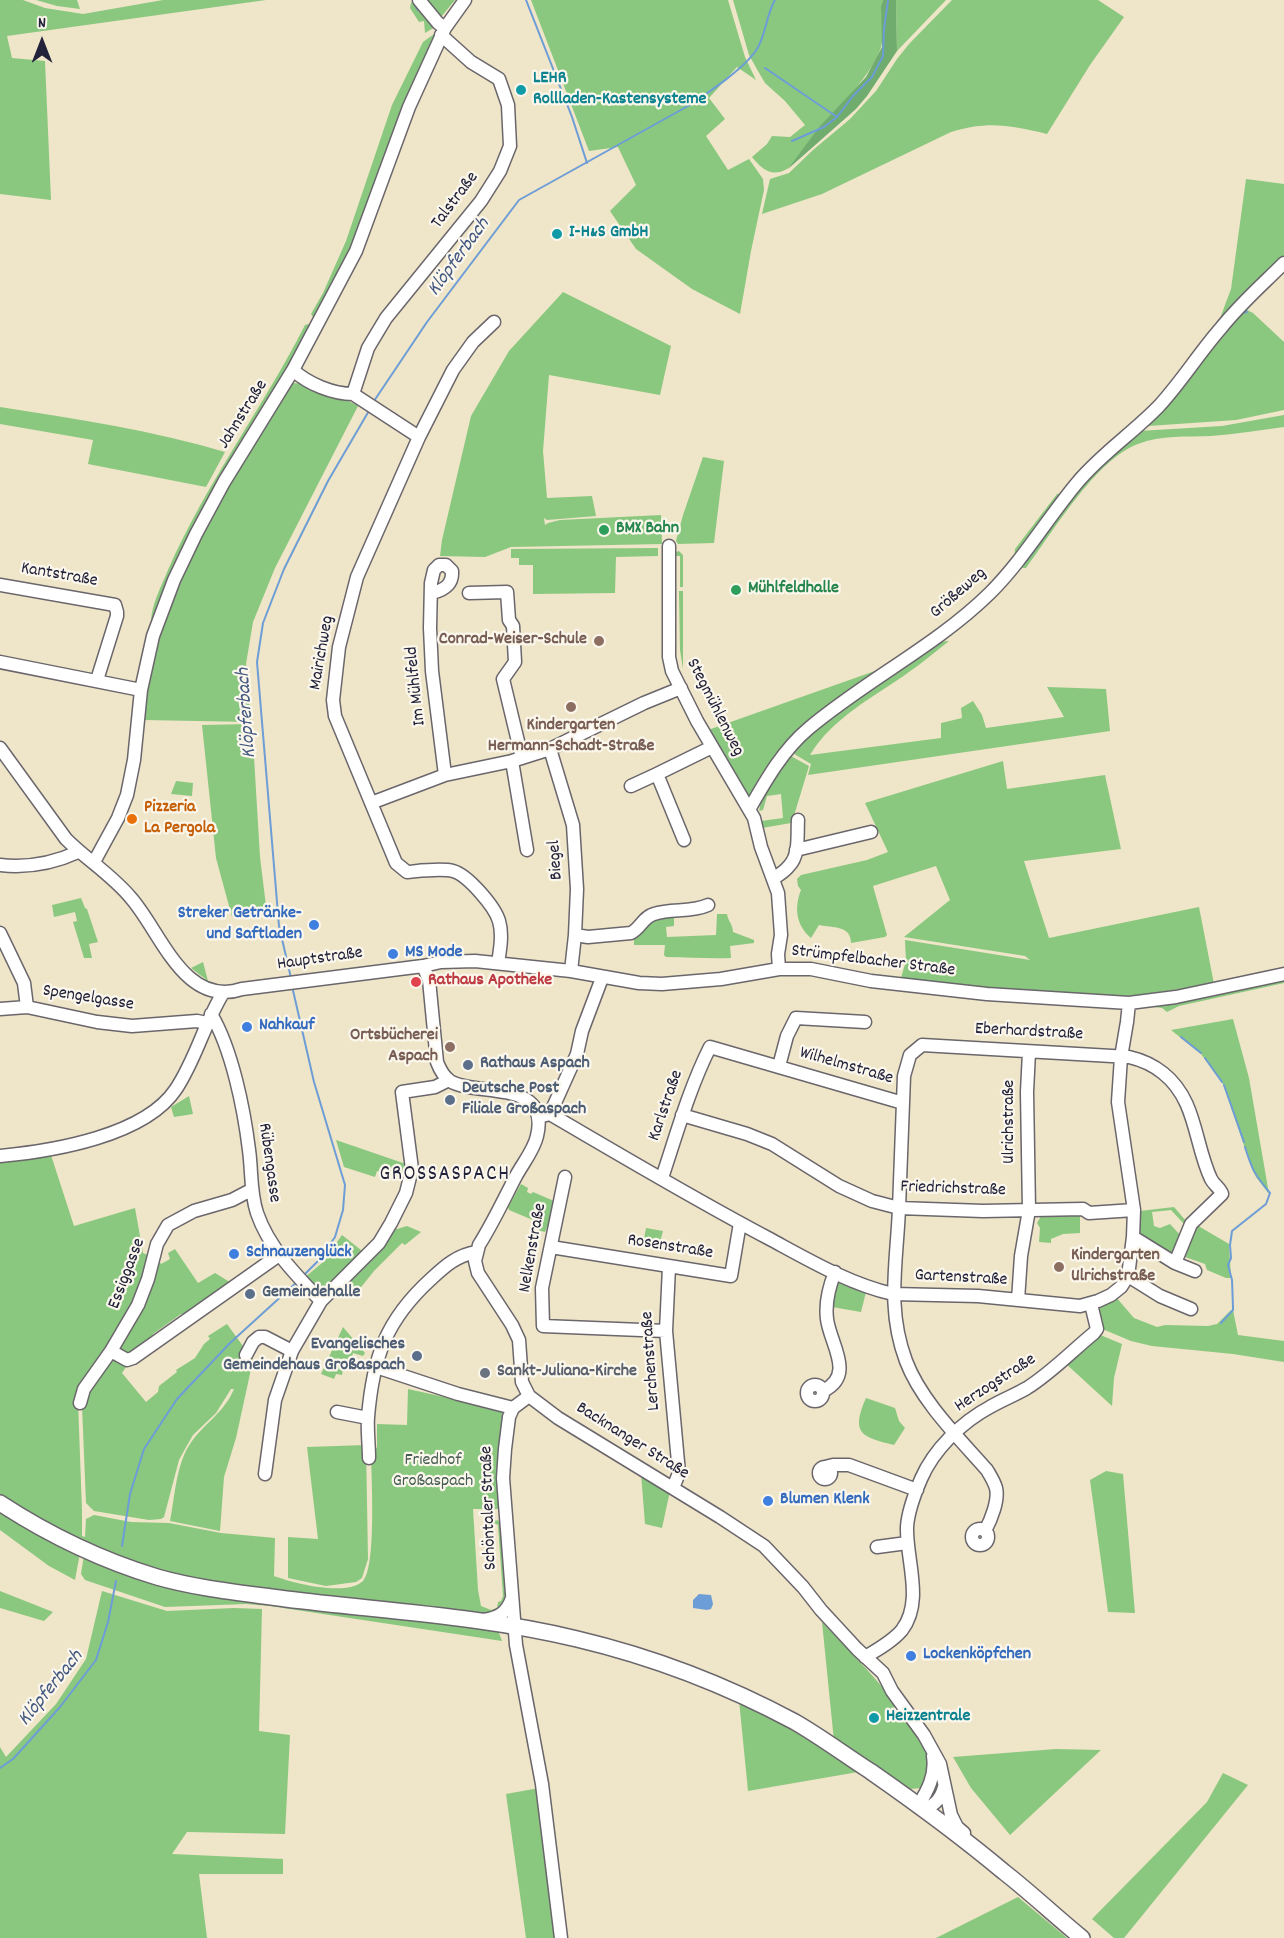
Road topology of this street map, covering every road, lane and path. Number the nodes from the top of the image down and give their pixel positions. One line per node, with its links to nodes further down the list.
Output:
1 (419, 0): 3 (street, Talstraße)
2 (465, 0): 3 (street, Jahnstraße)
3 (443, 32): 6 (street, Jahnstraße); 7 (street, Talstraße)
4 (1284, 263): 25 (street, Größeweg)
5 (494, 322): 8 (street, Mairichweg)
6 (293, 370): 7 (street); 16 (street, Jahnstraße)
7 (353, 394): 8 (street)
8 (419, 437): 24 (street, Mairichweg)
9 (669, 546): 15 (street, Stegmühlenweg)
10 (0, 585): 14 (street, Kantstraße)
11 (432, 593): 22 (street, Im Mühlfeld)
12 (469, 593): 20 (street)
13 (0, 662): 14 (street)
14 (97, 680): 16 (street)
15 (681, 688): 17 (street, Stegmühlenweg); 19 (street)
16 (141, 690): 32 (street, Jahnstraße)
17 (712, 747): 21 (street); 25 (street, Stegmühlenweg)
18 (0, 748): 31 (street)
19 (550, 749): 20 (street); 37 (street, Biegel)
20 (517, 759): 22 (street); 29 (street)
21 (657, 774): 23 (street); 28 (street)
22 (445, 775): 24 (street)
23 (631, 786)
24 (371, 803): 38 (street, Mairichweg)
25 (750, 808): 34 (street)
26 (798, 820): 30 (street)
27 (871, 832): 30 (street)
28 (684, 840)
29 (527, 850)
30 (796, 850): 34 (street)
31 (78, 852): 32 (street); 33 (street)
32 (94, 862): 44 (street)
33 (0, 865)
34 (774, 878): 40 (street)
35 (708, 905): 37 (street)
36 (0, 933): 46 (street)
37 (575, 935): 41 (street, Biegel)
38 (498, 963): 39 (street, Strümpfelbacher Straße); 41 (street, Strümpfelbacher Straße)
39 (423, 966): 44 (street, Hauptstraße); 54 (street)
40 (779, 969): 43 (street, Strümpfelbacher Straße); 45 (street, Strümpfelbacher Straße)
41 (571, 971): 43 (street, Strümpfelbacher Straße)
42 (1284, 974): 45 (street, Strümpfelbacher Straße)
43 (602, 978): 56 (street)
44 (223, 993): 48 (street)
45 (1129, 1003): 52 (street)
46 (27, 1007): 47 (street, Spengelgasse); 48 (street, Spengelgasse)
47 (0, 1009)
48 (209, 1019): 58 (street); 61 (street, Rübengasse)
49 (865, 1022): 53 (street, Wilhelmstraße)
50 (710, 1047): 53 (street, Wilhelmstraße); 57 (street, Karlstraße)
51 (1029, 1052): 52 (street, Eberhardstraße); 55 (street, Eberhardstraße); 63 (street, Ulrichstraße)
52 (1121, 1057): 64 (street); 70 (street, Eberhardstraße)
53 (779, 1066): 55 (street, Wilhelmstraße)
54 (449, 1080): 56 (street); 77 (street)
55 (903, 1103): 62 (street, Eberhardstraße)
56 (544, 1115): 60 (street, Gartenstraße); 68 (street)
57 (682, 1115): 60 (street, Karlstraße); 62 (street, Friedrichstraße)
58 (0, 1156)
59 (566, 1177): 67 (street, Nelkenstraße)
60 (662, 1178): 65 (street, Gartenstraße)
61 (251, 1190): 69 (street, Rübengasse); 81 (street, Essiggasse)
62 (899, 1208): 63 (street, Friedrichstraße); 75 (street, Eberhardstraße)
63 (1029, 1210): 64 (street, Friedrichstraße); 76 (street, Ulrichstraße)
64 (1134, 1210): 66 (street)
65 (740, 1223): 71 (street, Rosenstraße); 73 (street, Gartenstraße)
66 (1133, 1238): 70 (street); 74 (street)
67 (550, 1247): 71 (street, Rosenstraße); 80 (street, Nelkenstraße)
68 (477, 1252): 84 (street); 86 (street)
69 (279, 1255): 77 (street, Rübengasse); 81 (street)
70 (1175, 1263): 72 (street)
71 (669, 1267): 80 (street, Lerchenstraße)
72 (1195, 1271)
73 (835, 1272): 75 (street, Gartenstraße); 85 (street)
74 (1128, 1276): 78 (street, Gartenstraße); 79 (street)
75 (893, 1294): 76 (street, Gartenstraße); 91 (street, Eberhardstraße)
76 (1018, 1300): 78 (street, Gartenstraße)
77 (321, 1301): 82 (street)
78 (1091, 1304): 91 (street, Herzogstraße)
79 (1191, 1309)
80 (666, 1331): 95 (street, Lerchenstraße)
81 (111, 1351): 87 (street, Essiggasse)
82 (292, 1352): 83 (street); 94 (street)
83 (246, 1355)
84 (376, 1367): 88 (street); 90 (street)
85 (823, 1391)
86 (529, 1396): 88 (street); 95 (street, Backnanger Straße)
87 (80, 1403)
88 (513, 1408): 101 (street, Schöntaler Straße)
89 (337, 1412): 90 (street)
90 (368, 1418): 92 (street)
91 (956, 1433): 96 (street, Herzogstraße); 98 (street, Eberhardstraße)
92 (369, 1458)
93 (825, 1467): 96 (street)
94 (265, 1474)
95 (673, 1488): 104 (street, Backnanger Straße)
96 (917, 1490): 99 (street, Herzogstraße)
97 (0, 1503): 102 (main road)
98 (985, 1531)
99 (907, 1543): 100 (street); 104 (street, Herzogstraße)
100 (877, 1547)
101 (512, 1594): 102 (street); 103 (street, Schöntaler Straße)
102 (476, 1621): 103 (main road)
103 (515, 1627): 107 (main road); 111 (street, Schöntaler Straße)
104 (865, 1657): 105 (street, Backnanger Straße)
105 (932, 1749): 106 (street, Backnanger Straße); 108 (street)
106 (944, 1786): 109 (street); 110 (street, Backnanger Straße)
107 (895, 1789): 108 (street); 109 (main road)
108 (927, 1790): 109 (street)
109 (922, 1808): 110 (main road)
110 (1007, 1874): 112 (main road)
111 (561, 1938)
112 (1082, 1938)

